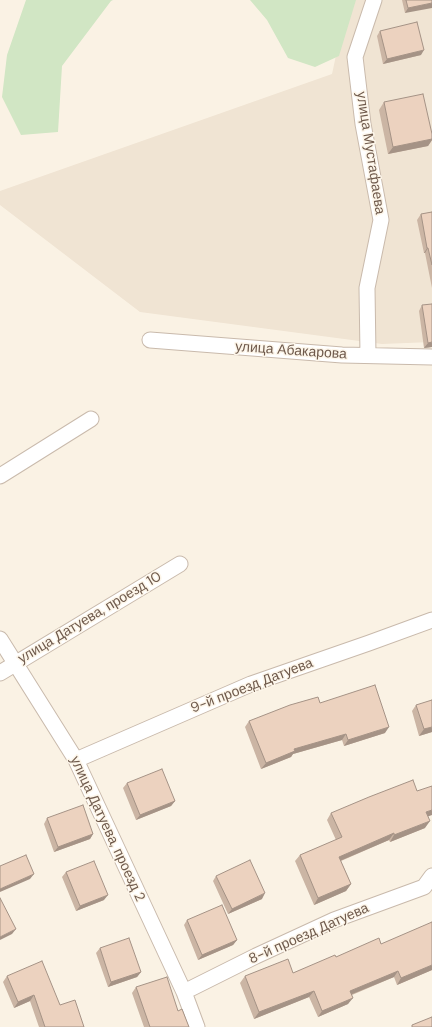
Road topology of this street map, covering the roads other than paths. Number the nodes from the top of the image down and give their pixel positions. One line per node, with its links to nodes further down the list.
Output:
1 (374, 0): 3 (street, улица Мустафаева)
2 (150, 340): 3 (street, улица Абакарова)
3 (368, 355): 4 (street, улица Абакарова)
4 (432, 357)
5 (91, 419): 6 (street)
6 (0, 476)
7 (180, 564): 10 (street, улица Датуева, проезд 10)
8 (432, 620): 12 (street, 9-й проезд Датуева)
9 (0, 639): 10 (street, улица Датуева, проезд 2)
10 (15, 663): 11 (street, улица Датуева, проезд 10); 12 (street, улица Датуева, проезд 2)
11 (0, 673)
12 (76, 760): 14 (street, улица Датуева, проезд 2)
13 (432, 876): 14 (street, 8-й проезд Датуева)
14 (184, 992): 15 (street, улица Датуева, проезд 2)
15 (197, 1027)

